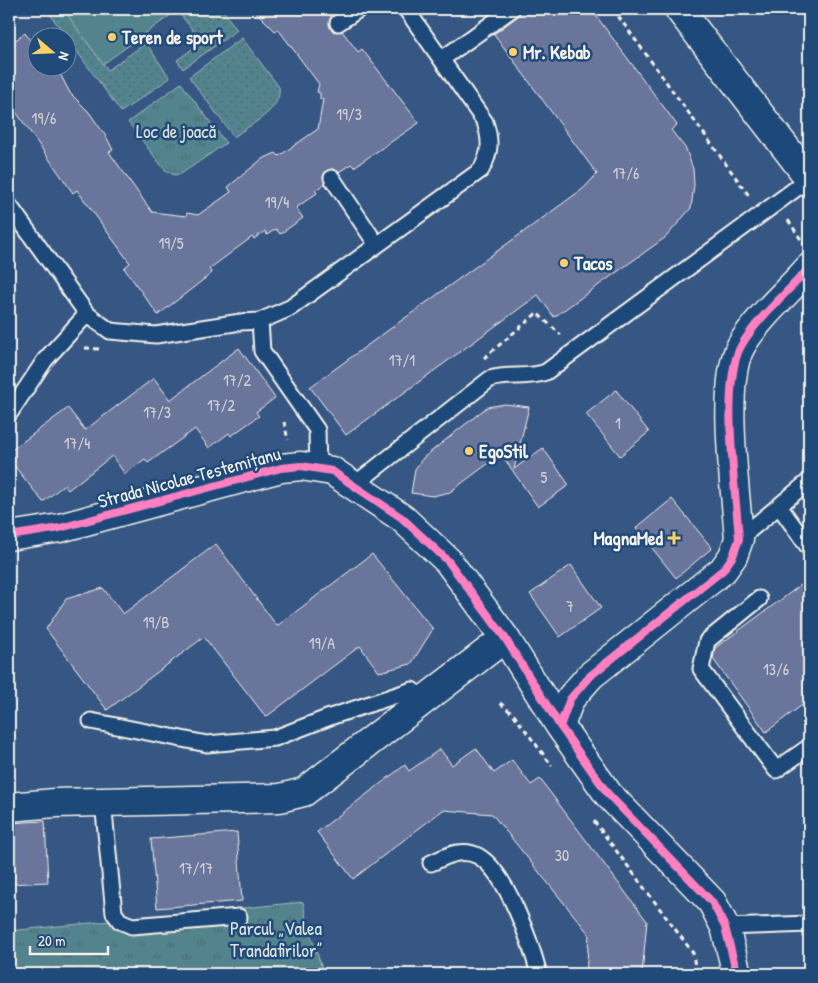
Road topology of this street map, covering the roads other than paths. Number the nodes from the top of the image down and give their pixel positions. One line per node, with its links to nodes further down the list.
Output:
1 (359, 9): 5 (lane)
2 (406, 9): 6 (lane)
3 (512, 9): 6 (lane)
4 (679, 9): 8 (street)
5 (338, 23)
6 (442, 59): 10 (lane)
7 (332, 178): 10 (lane)
8 (809, 179): 17 (lane)
9 (9, 205): 12 (lane)
10 (378, 245): 13 (lane)
11 (809, 268): 20 (street)
12 (88, 314): 13 (lane); 14 (lane)
13 (260, 322): 15 (lane)
14 (9, 414)
15 (318, 468): 17 (street, Strada Nicolae Testemițanu); 19 (street, Strada Nicolae Testemițanu)
16 (809, 481): 18 (lane)
17 (354, 485): 23 (street, Strada Nicolae Testemițanu)
18 (779, 506): 20 (lane); 21 (lane)
19 (9, 536)
20 (739, 539): 26 (street)
21 (809, 548)
22 (759, 599): 27 (lane)
23 (505, 638): 24 (street); 26 (street, Strada Nicolae Testemițanu)
24 (424, 699): 25 (lane); 28 (street)
25 (91, 722)
26 (560, 726): 33 (street, Strada Nicolae Testemițanu)
27 (809, 748)
28 (103, 802): 29 (street); 31 (lane)
29 (9, 807)
30 (431, 864): 34 (lane)
31 (239, 917)
32 (809, 924): 33 (lane)
33 (725, 927): 35 (street, Strada Nicolae Testemițanu)
34 (539, 974)
35 (737, 974)

